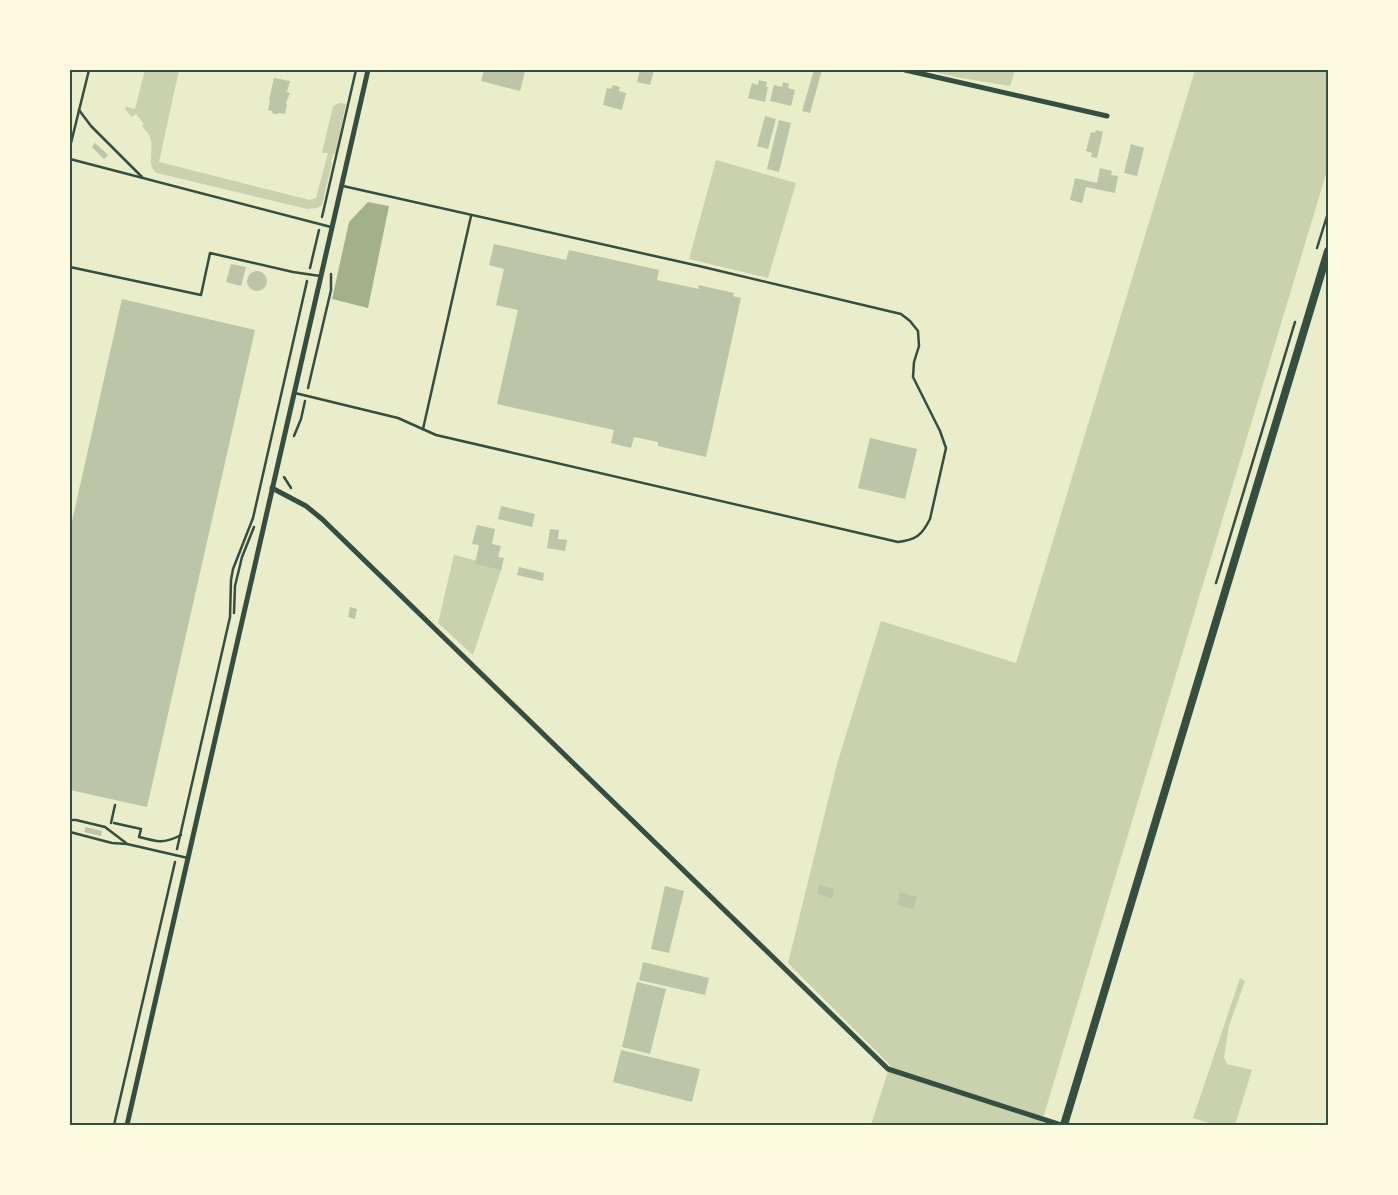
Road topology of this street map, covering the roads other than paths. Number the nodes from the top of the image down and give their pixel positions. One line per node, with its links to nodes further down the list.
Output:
1 (89, 70): 4 (lane)
2 (368, 70): 9 (street)
3 (905, 70): 5 (street)
4 (79, 110): 6 (lane); 8 (lane)
5 (1107, 116)
6 (70, 147)
7 (70, 159): 8 (lane)
8 (143, 178): 11 (lane)
9 (341, 186): 10 (lane); 11 (street)
10 (471, 216): 16 (lane); 16 (lane)
11 (331, 227): 14 (street)
12 (1328, 251): 23 (main road)
13 (70, 267): 14 (lane)
14 (320, 276): 15 (street)
15 (294, 393): 16 (lane); 17 (street)
16 (422, 429)
17 (272, 488): 21 (street); 23 (street)
18 (70, 820): 20 (lane)
19 (70, 832): 20 (lane)
20 (127, 844): 21 (lane)
21 (188, 858): 22 (street)
22 (127, 1125)
23 (1063, 1125)

